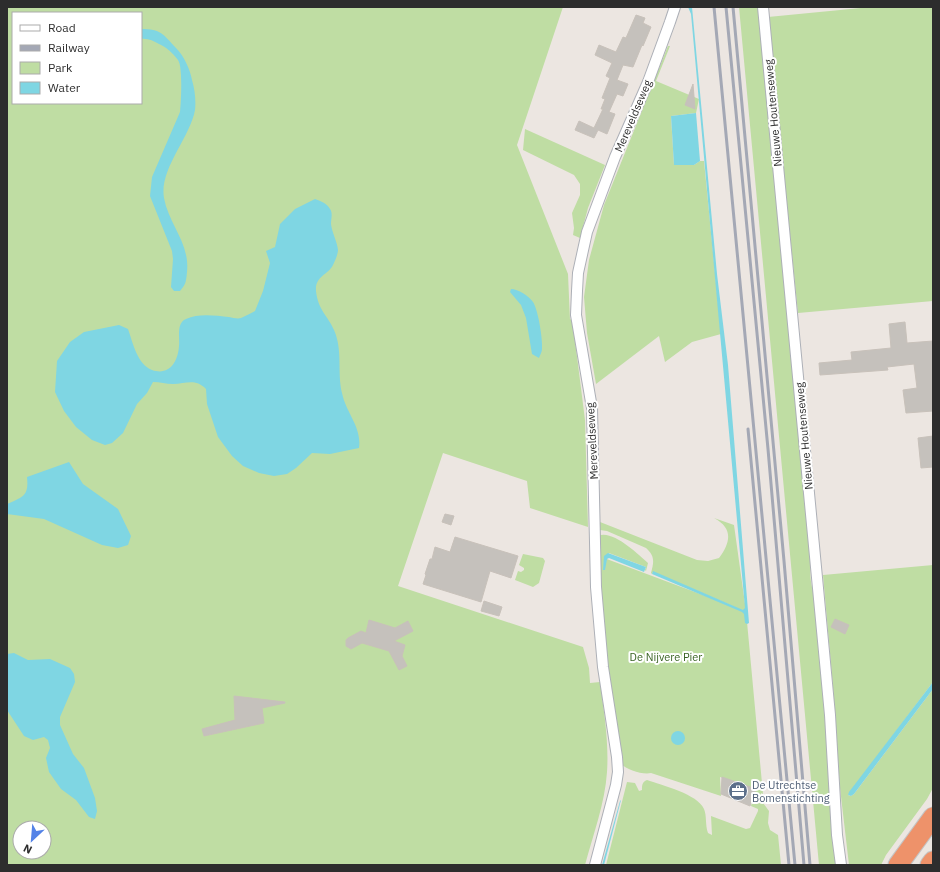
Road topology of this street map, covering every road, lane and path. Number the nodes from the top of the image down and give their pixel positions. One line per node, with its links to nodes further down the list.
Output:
1 (675, 7): 5 (street, Mereveldseweg)
2 (763, 7): 6 (street, Nieuwe Houtenseweg)
3 (933, 817): 7 (highway)
4 (933, 861): 8 (highway)
5 (594, 865)
6 (841, 865)
7 (898, 865)
8 (930, 865)

